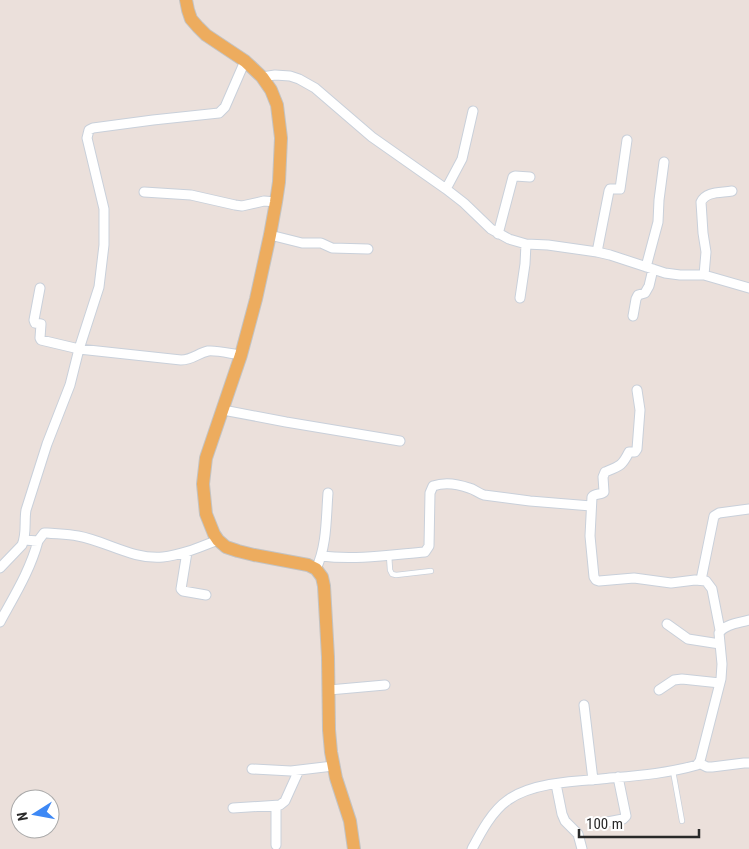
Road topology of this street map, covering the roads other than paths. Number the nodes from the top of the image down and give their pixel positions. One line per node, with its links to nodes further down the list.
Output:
1 (186, 0): 2 (main road)
2 (245, 61): 3 (main road); 23 (street)
3 (262, 77): 8 (street); 11 (main road)
4 (472, 111): 8 (street)
5 (627, 140): 16 (street)
6 (664, 162): 17 (street)
7 (530, 177): 12 (street)
8 (446, 189): 12 (street)
9 (732, 191): 18 (street)
10 (144, 192): 11 (street)
11 (276, 202): 13 (main road)
12 (498, 234): 14 (street)
13 (270, 235): 15 (street); 24 (main road)
14 (526, 244): 16 (street); 21 (street)
15 (368, 249)
16 (597, 252): 17 (street)
17 (650, 268): 18 (street); 22 (street)
18 (704, 275): 20 (street)
19 (40, 288): 23 (street)
20 (749, 288)
21 (520, 298)
22 (633, 316)
23 (78, 349): 24 (street); 31 (street)
24 (241, 355): 26 (main road)
25 (637, 390): 29 (street)
26 (223, 410): 27 (street); 32 (main road)
27 (400, 441)
28 (328, 493): 36 (street)
29 (591, 506): 35 (street); 40 (street)
30 (749, 509): 40 (street)
31 (24, 540): 33 (street); 37 (street)
32 (218, 540): 34 (street); 38 (main road)
33 (38, 542): 34 (street); 43 (street)
34 (187, 552): 41 (street)
35 (390, 555): 36 (street); 39 (lane)
36 (321, 556): 38 (street)
37 (0, 568)
38 (316, 569): 49 (main road)
39 (432, 571)
40 (701, 580): 45 (street)
41 (206, 594)
42 (749, 620): 45 (street)
43 (0, 622)
44 (667, 624): 46 (street)
45 (720, 630): 46 (street)
46 (720, 644): 47 (street)
47 (720, 683): 50 (street); 53 (street)
48 (385, 685): 49 (street)
49 (329, 690): 54 (main road)
50 (659, 690)
51 (584, 705): 59 (street)
52 (749, 763): 53 (street)
53 (699, 764): 57 (street)
54 (333, 766): 56 (street); 66 (main road)
55 (252, 769): 56 (street)
56 (299, 770): 61 (street)
57 (673, 771): 58 (street); 63 (lane)
58 (618, 777): 59 (street); 64 (street)
59 (593, 780): 60 (street)
60 (556, 784): 67 (street); 68 (street)
61 (276, 806): 62 (street); 65 (street)
62 (233, 808)
63 (682, 821)
64 (598, 824)
65 (276, 845)
66 (354, 849)
67 (472, 849)
68 (582, 849)

